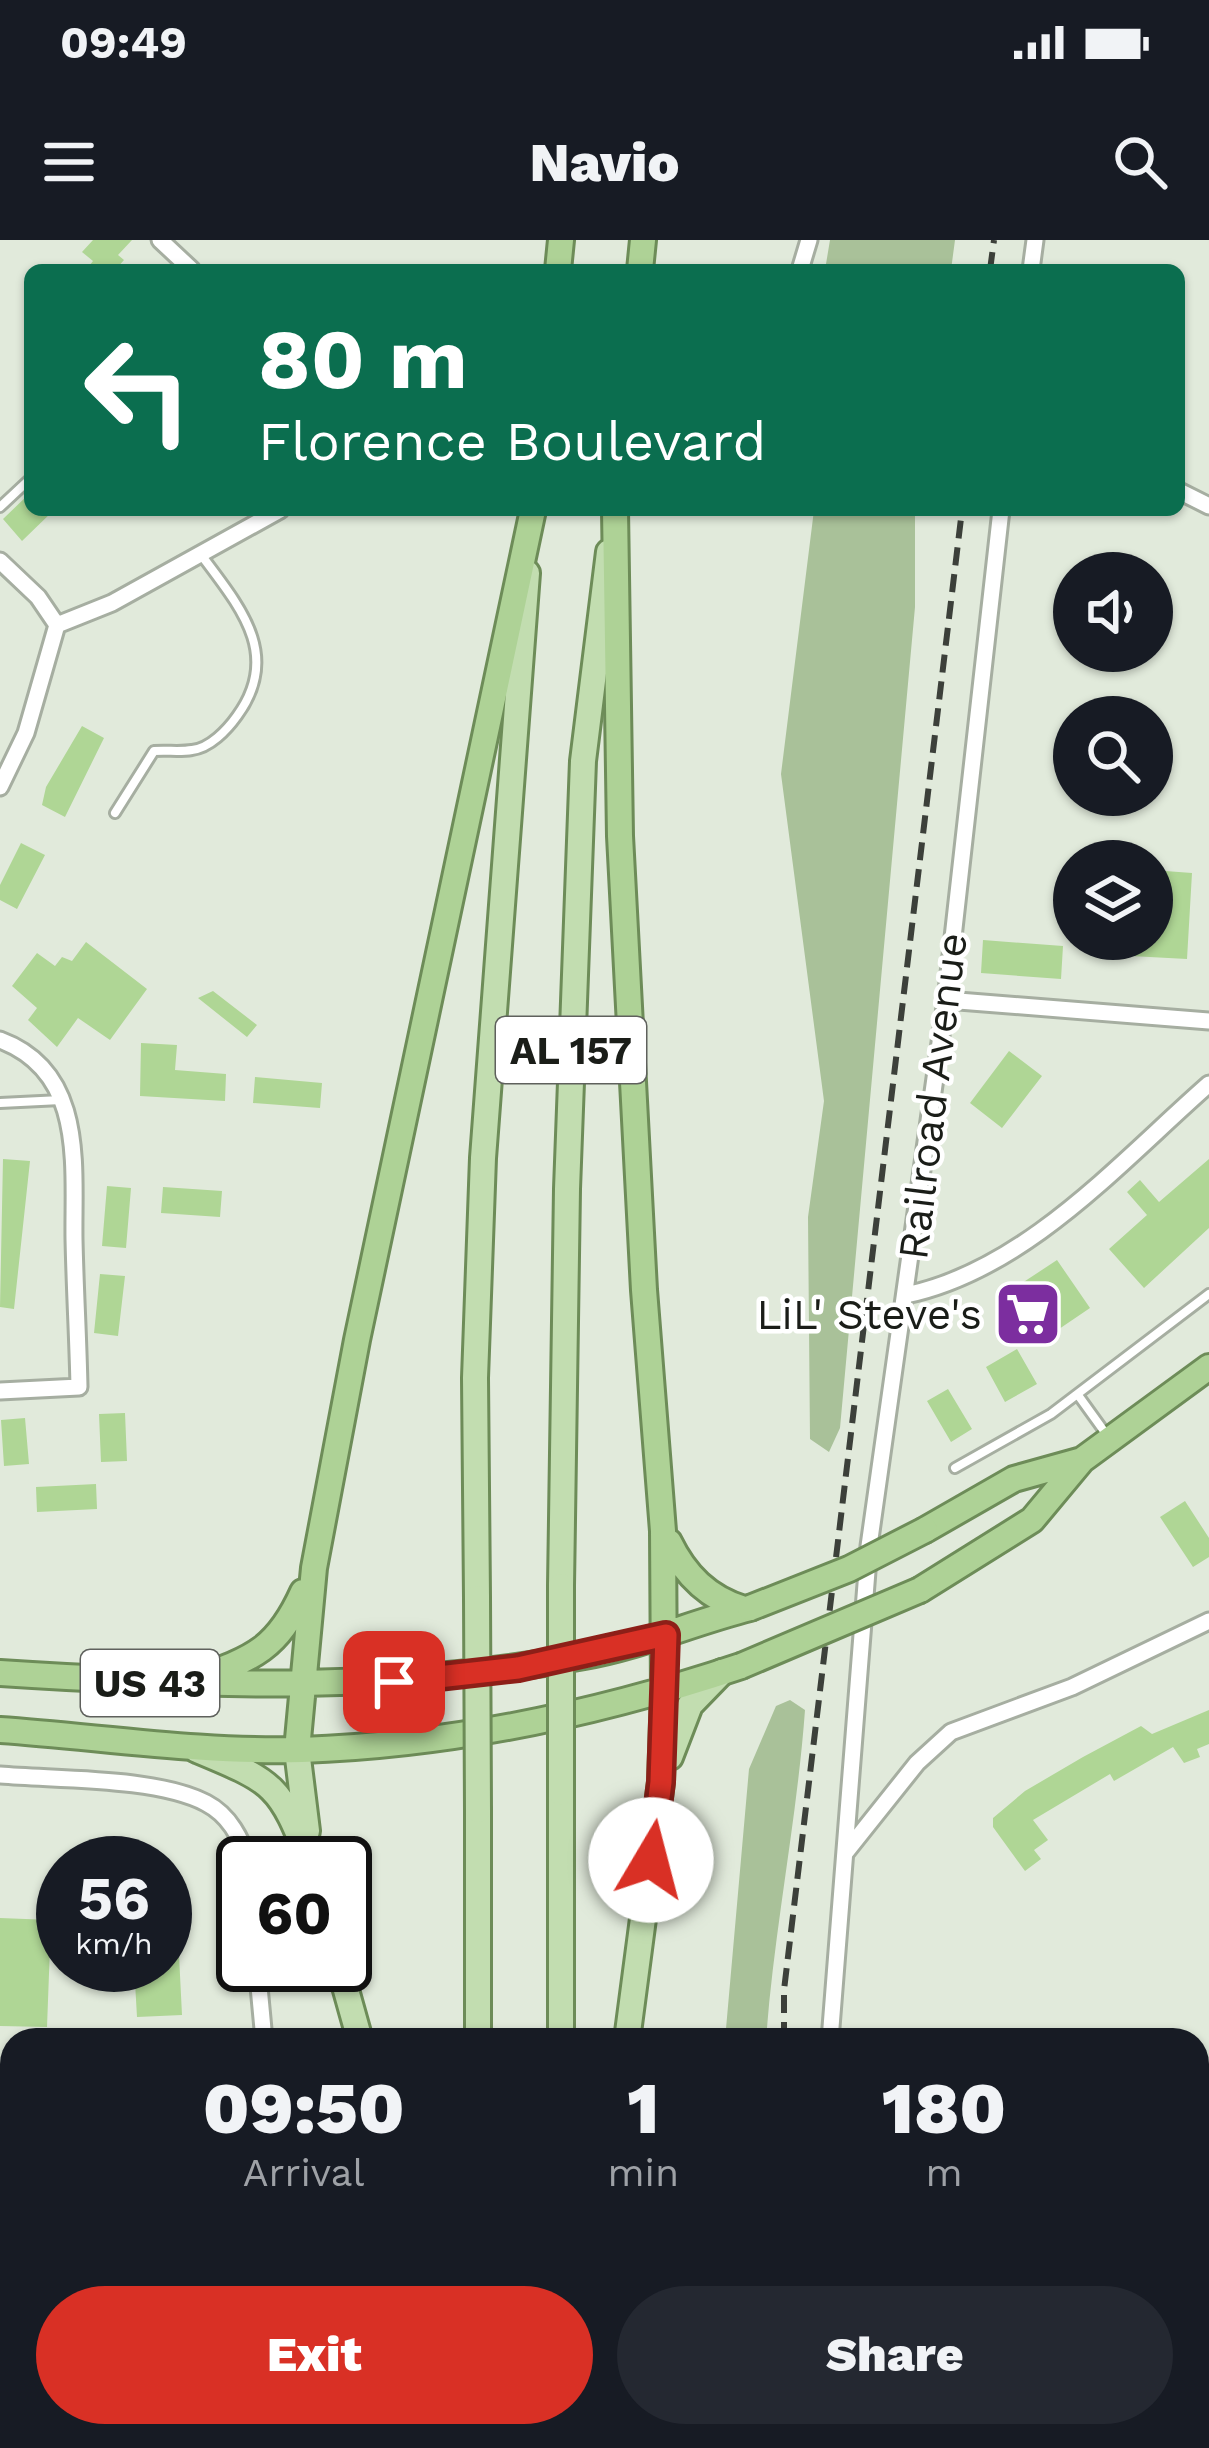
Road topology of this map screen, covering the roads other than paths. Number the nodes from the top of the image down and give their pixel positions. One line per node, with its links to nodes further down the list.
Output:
1 (160, 240): 2 (street)
2 (186, 264)
3 (24, 485): 4 (lane)
4 (0, 507)
5 (270, 516): 11 (street)
6 (531, 516): 10 (highway, AL 157)
7 (615, 516): 31 (highway)
8 (615, 516): 55 (main road, AL 157, bridge)
9 (1000, 516): 16 (street, Railroad Avenue)
10 (529, 541): 32 (highway); 54 (main road, AL 157, bridge)
11 (202, 556): 13 (street); 15 (lane)
12 (0, 561): 13 (street)
13 (57, 626): 14 (street)
14 (0, 787)
15 (115, 813)
16 (946, 1000): 17 (street); 22 (street, Railroad Avenue)
17 (1209, 1022)
18 (0, 1040): 20 (street)
19 (1209, 1084): 22 (street)
20 (63, 1100): 21 (lane); 26 (street)
21 (0, 1103)
22 (906, 1295): 49 (street, Railroad Avenue)
23 (1205, 1298): 24 (lane); 27 (lane)
24 (1209, 1312)
25 (1209, 1367): 28 (highway, US 43)
26 (0, 1390)
27 (1078, 1395): 28 (lane); 30 (lane)
28 (1111, 1441): 29 (highway, US 43)
29 (1082, 1460): 33 (highway, US 43, bridge); 36 (highway, US 43, bridge)
30 (955, 1468)
31 (663, 1531): 33 (highway); 35 (highway)
32 (314, 1568): 38 (highway); 39 (highway)
33 (747, 1608): 35 (highway, US 43)
34 (1209, 1621): 49 (street)
35 (666, 1635): 39 (highway, US 43); 40 (highway)
36 (732, 1669): 40 (highway, US 43); 45 (main road)
37 (0, 1673): 38 (highway, US 43)
38 (180, 1684): 39 (highway, US 43)
39 (301, 1687): 43 (highway)
40 (664, 1692): 43 (highway, US 43); 45 (main road)
41 (0, 1730): 42 (highway, US 43)
42 (178, 1742): 43 (highway, US 43); 47 (main road)
43 (297, 1750): 48 (main road)
44 (0, 1775): 46 (street)
45 (661, 1782): 56 (main road)
46 (238, 1836)
47 (300, 1836)
48 (308, 1836)
49 (845, 1853): 57 (street, Railroad Avenue)
50 (259, 1992): 52 (street)
51 (347, 1992): 53 (main road)
52 (262, 2028)
53 (357, 2028)
54 (478, 2028)
55 (561, 2028)
56 (629, 2028)
57 (831, 2028)

